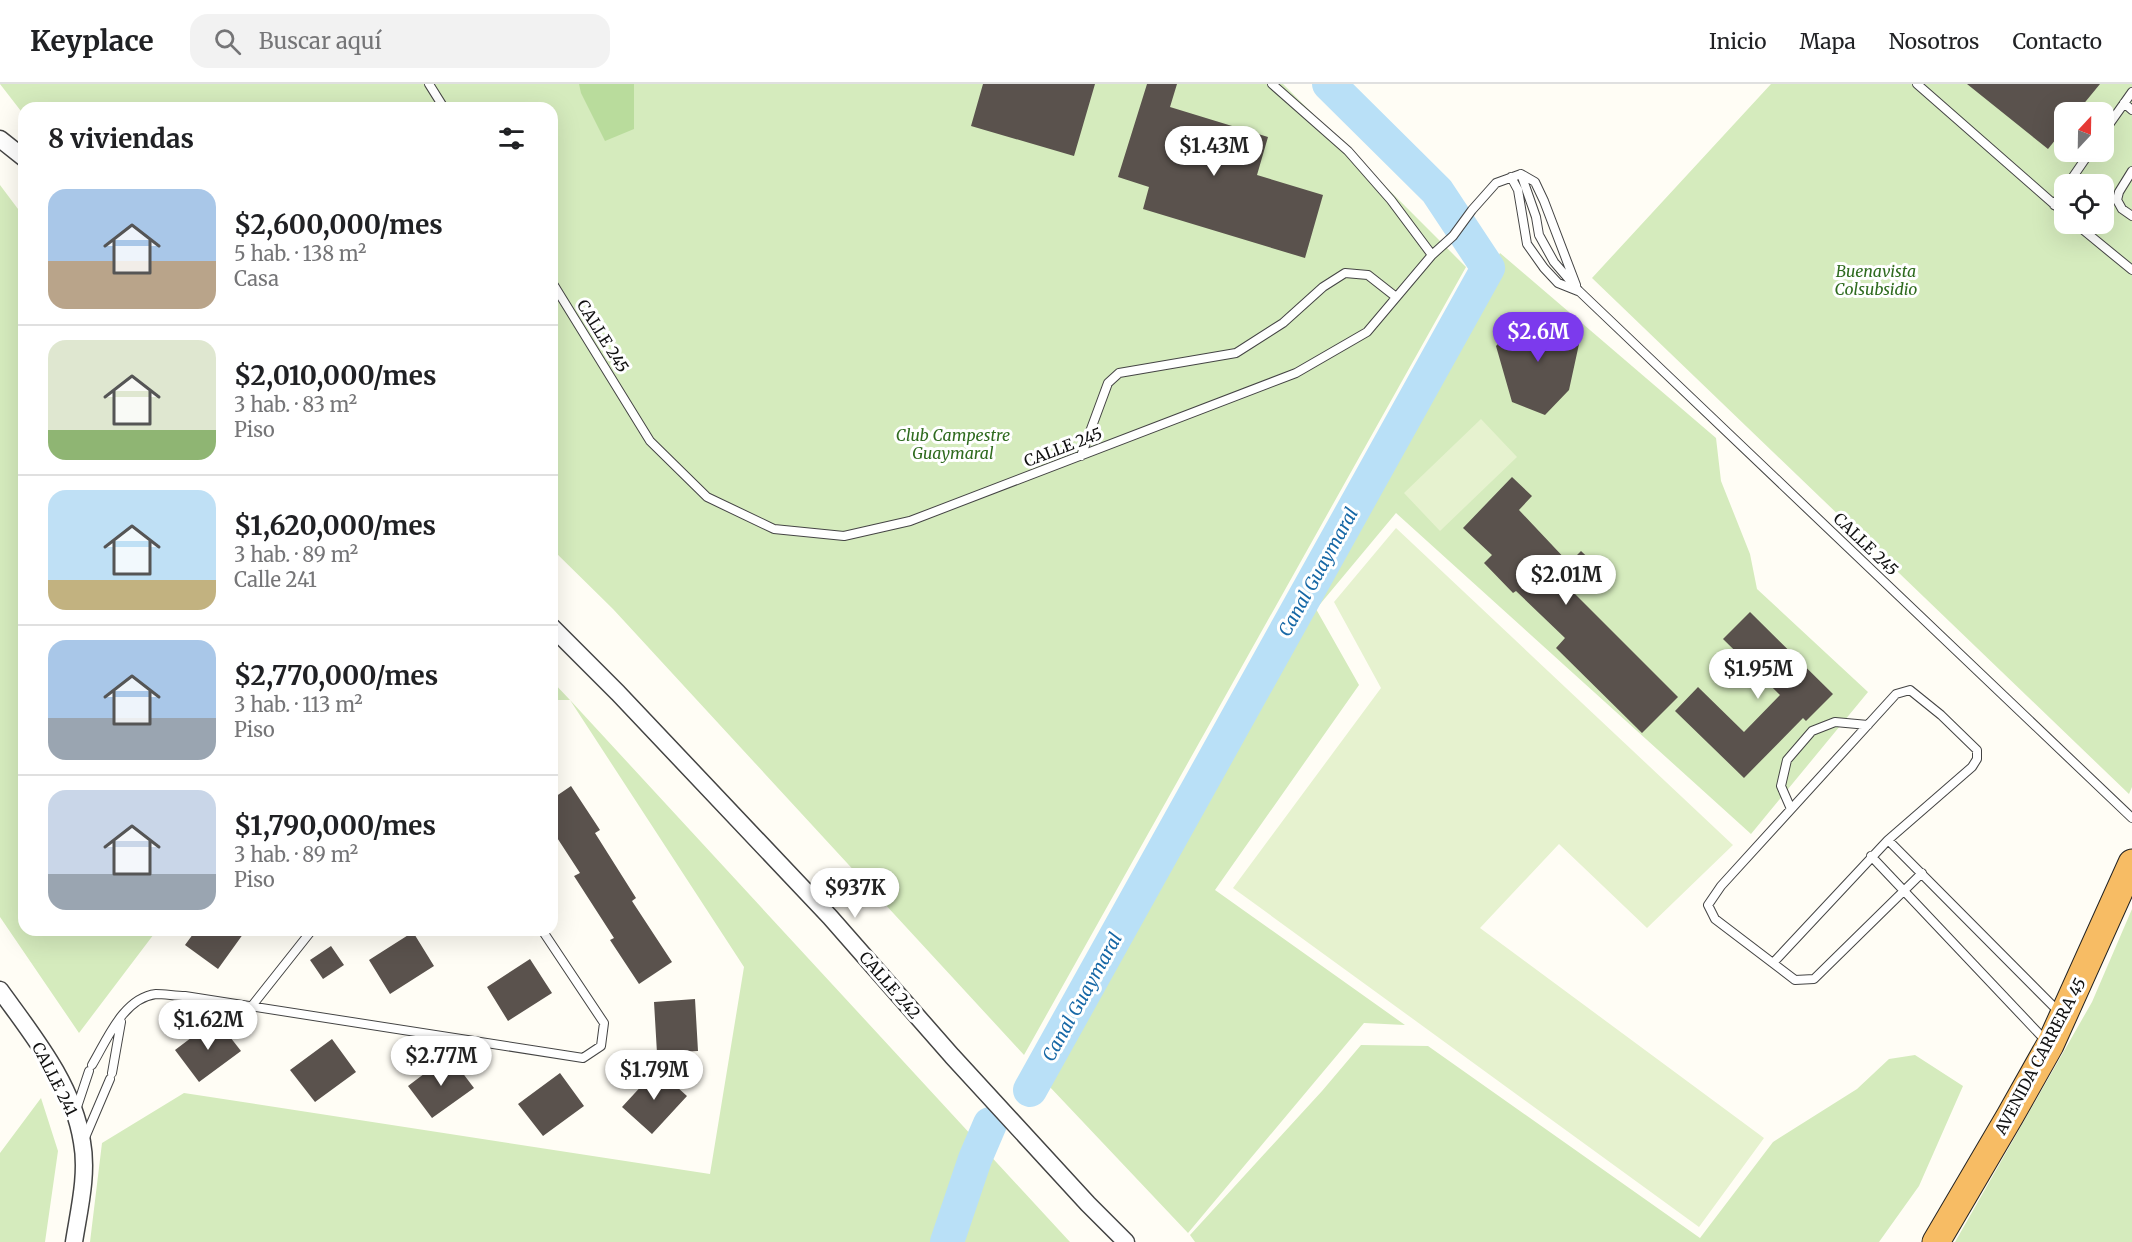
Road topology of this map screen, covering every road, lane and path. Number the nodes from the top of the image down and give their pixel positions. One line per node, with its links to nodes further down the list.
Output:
1 (429, 84): 5 (lane)
2 (1272, 84): 17 (lane)
3 (1917, 84): 14 (lane)
4 (2132, 92): 6 (lane)
5 (440, 102)
6 (2124, 103): 7 (lane); 8 (lane)
7 (2132, 110)
8 (2114, 117)
9 (0, 138): 10 (street)
10 (18, 153)
11 (2132, 171): 15 (lane)
12 (1521, 174): 13 (lane, CALLE 245); 19 (lane, CALLE 245); 19 (lane, CALLE 245)
13 (1511, 177): 17 (lane, CALLE 245); 19 (lane, CALLE 245)
14 (2054, 205)
15 (2132, 216)
16 (2088, 234): 18 (lane)
17 (1432, 255): 21 (lane, CALLE 245)
18 (2132, 270)
19 (1579, 291): 26 (lane, CALLE 245)
20 (558, 292): 22 (lane, CALLE 245)
21 (1396, 297): 22 (lane, CALLE 245); 22 (lane)
22 (1081, 456)
23 (558, 633): 43 (street, CALLE 242)
24 (1868, 725): 25 (lane); 25 (lane); 27 (lane)
25 (1791, 809): 34 (lane)
26 (2132, 818)
27 (1888, 840): 28 (lane); 30 (lane)
28 (1871, 856): 31 (lane); 34 (lane)
29 (2132, 863): 38 (highway, AVENIDA CARRERA 45)
30 (1922, 873): 31 (lane); 38 (lane)
31 (1904, 891): 34 (lane); 39 (lane)
32 (307, 936): 36 (lane)
33 (546, 936): 36 (lane)
34 (1773, 963)
35 (2, 999): 40 (street, CALLE 241)
36 (251, 1007): 37 (lane)
37 (122, 1016): 40 (lane); 41 (lane)
38 (2063, 1017): 39 (highway, AVENIDA CARRERA 45)
39 (2050, 1045): 44 (highway, AVENIDA CARRERA 45)
40 (75, 1112): 41 (street, CALLE 241)
41 (82, 1143): 42 (street, CALLE 241)
42 (74, 1242)
43 (1126, 1242)
44 (1936, 1242)

